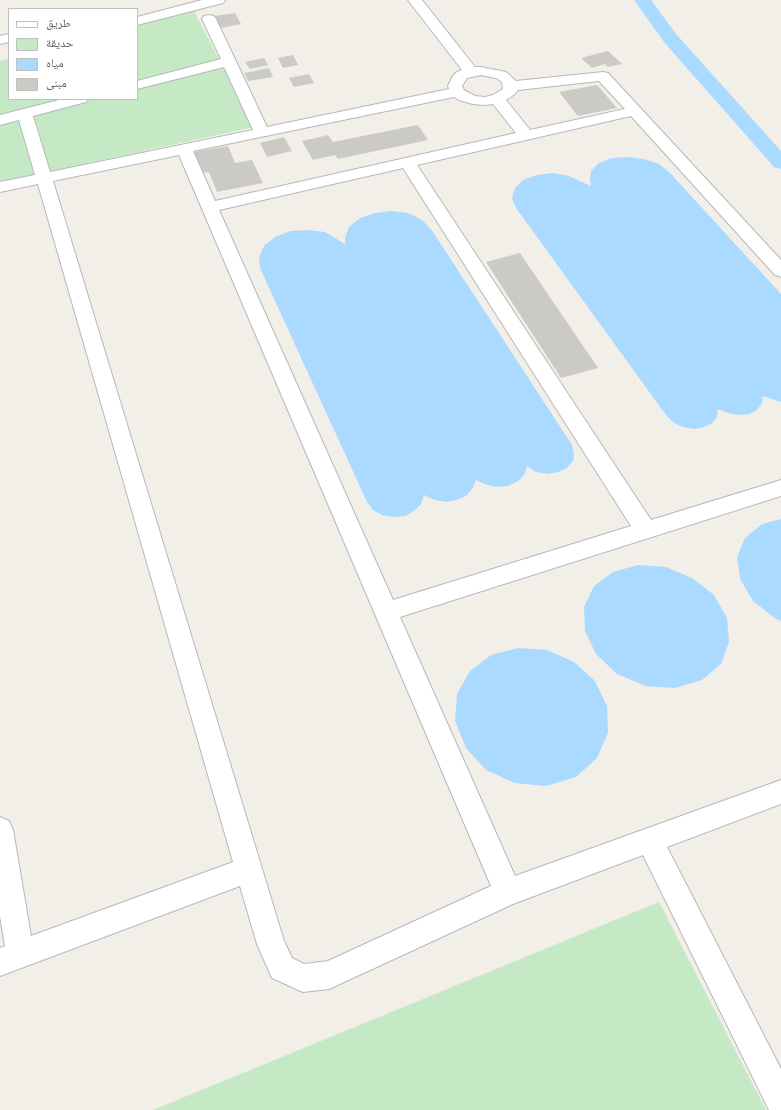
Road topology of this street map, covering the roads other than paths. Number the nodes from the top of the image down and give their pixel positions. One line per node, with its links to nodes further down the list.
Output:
1 (218, 0): 4 (street)
2 (415, 0): 6 (street)
3 (209, 19): 5 (street)
4 (138, 20)
5 (229, 61): 7 (street); 15 (street)
6 (471, 72): 8 (street); 9 (street)
7 (138, 85)
8 (511, 86): 11 (street); 12 (street)
9 (457, 92): 11 (street); 15 (street)
10 (77, 100): 13 (street)
11 (497, 100): 16 (street)
12 (635, 111): 16 (street); 22 (street)
13 (25, 113): 14 (street); 19 (street)
14 (0, 120)
15 (262, 132): 17 (street)
16 (526, 136): 18 (street)
17 (184, 148): 19 (street); 21 (street)
18 (407, 162): 21 (street); 24 (street)
19 (44, 178): 20 (street); 29 (street)
20 (0, 187)
21 (210, 207): 25 (street)
22 (781, 271)
23 (781, 488): 24 (street)
24 (646, 530): 25 (street)
25 (386, 612): 30 (street)
26 (781, 792): 28 (street)
27 (0, 830): 31 (street)
28 (650, 840): 30 (street); 32 (street)
29 (249, 869): 30 (street); 31 (street)
30 (508, 892)
31 (10, 958)
32 (781, 1101)

